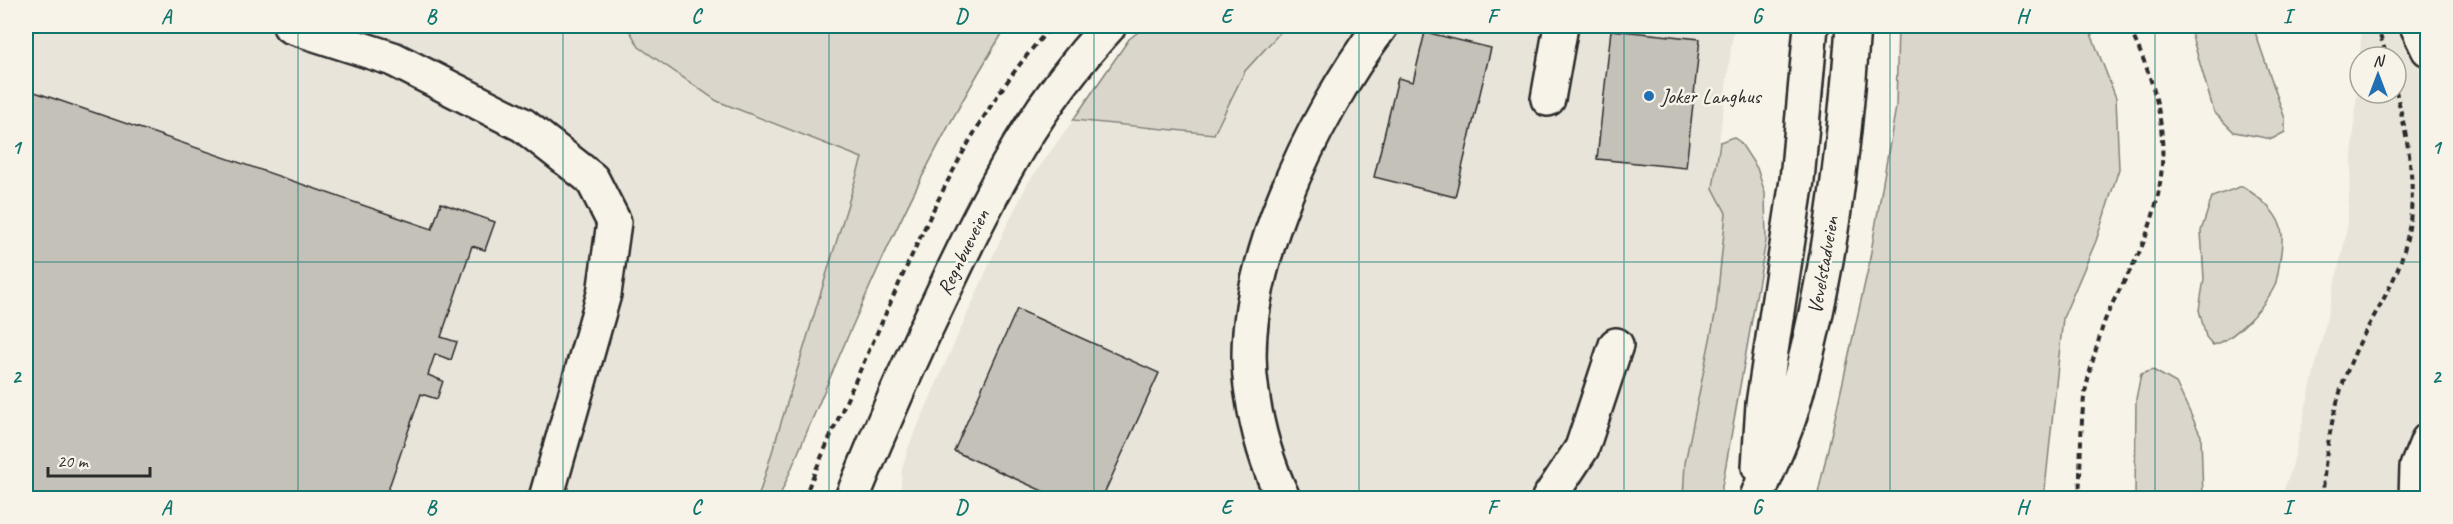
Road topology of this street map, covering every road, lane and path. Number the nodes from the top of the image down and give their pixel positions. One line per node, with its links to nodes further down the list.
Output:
1 (290, 26): 18 (main road)
2 (1052, 26): 19 (path)
3 (1109, 26): 17 (main road, Regnbueveien)
4 (1381, 26): 20 (main road)
5 (1561, 26): 13 (main road)
6 (1811, 26): 22 (main road, Vevelstadveien)
7 (1853, 26): 22 (main road, Vevelstadveien)
8 (2128, 26): 23 (path)
9 (2377, 26): 11 (path)
10 (2417, 26): 12 (main road)
11 (2383, 45)
12 (2427, 49)
13 (1548, 99)
14 (2399, 105): 24 (path)
15 (1617, 345): 21 (main road)
16 (2427, 440): 25 (main road)
17 (861, 495)
18 (546, 498)
19 (804, 498)
20 (1283, 498)
21 (1549, 498)
22 (1757, 498)
23 (2079, 498)
24 (2323, 498)
25 (2416, 498)

